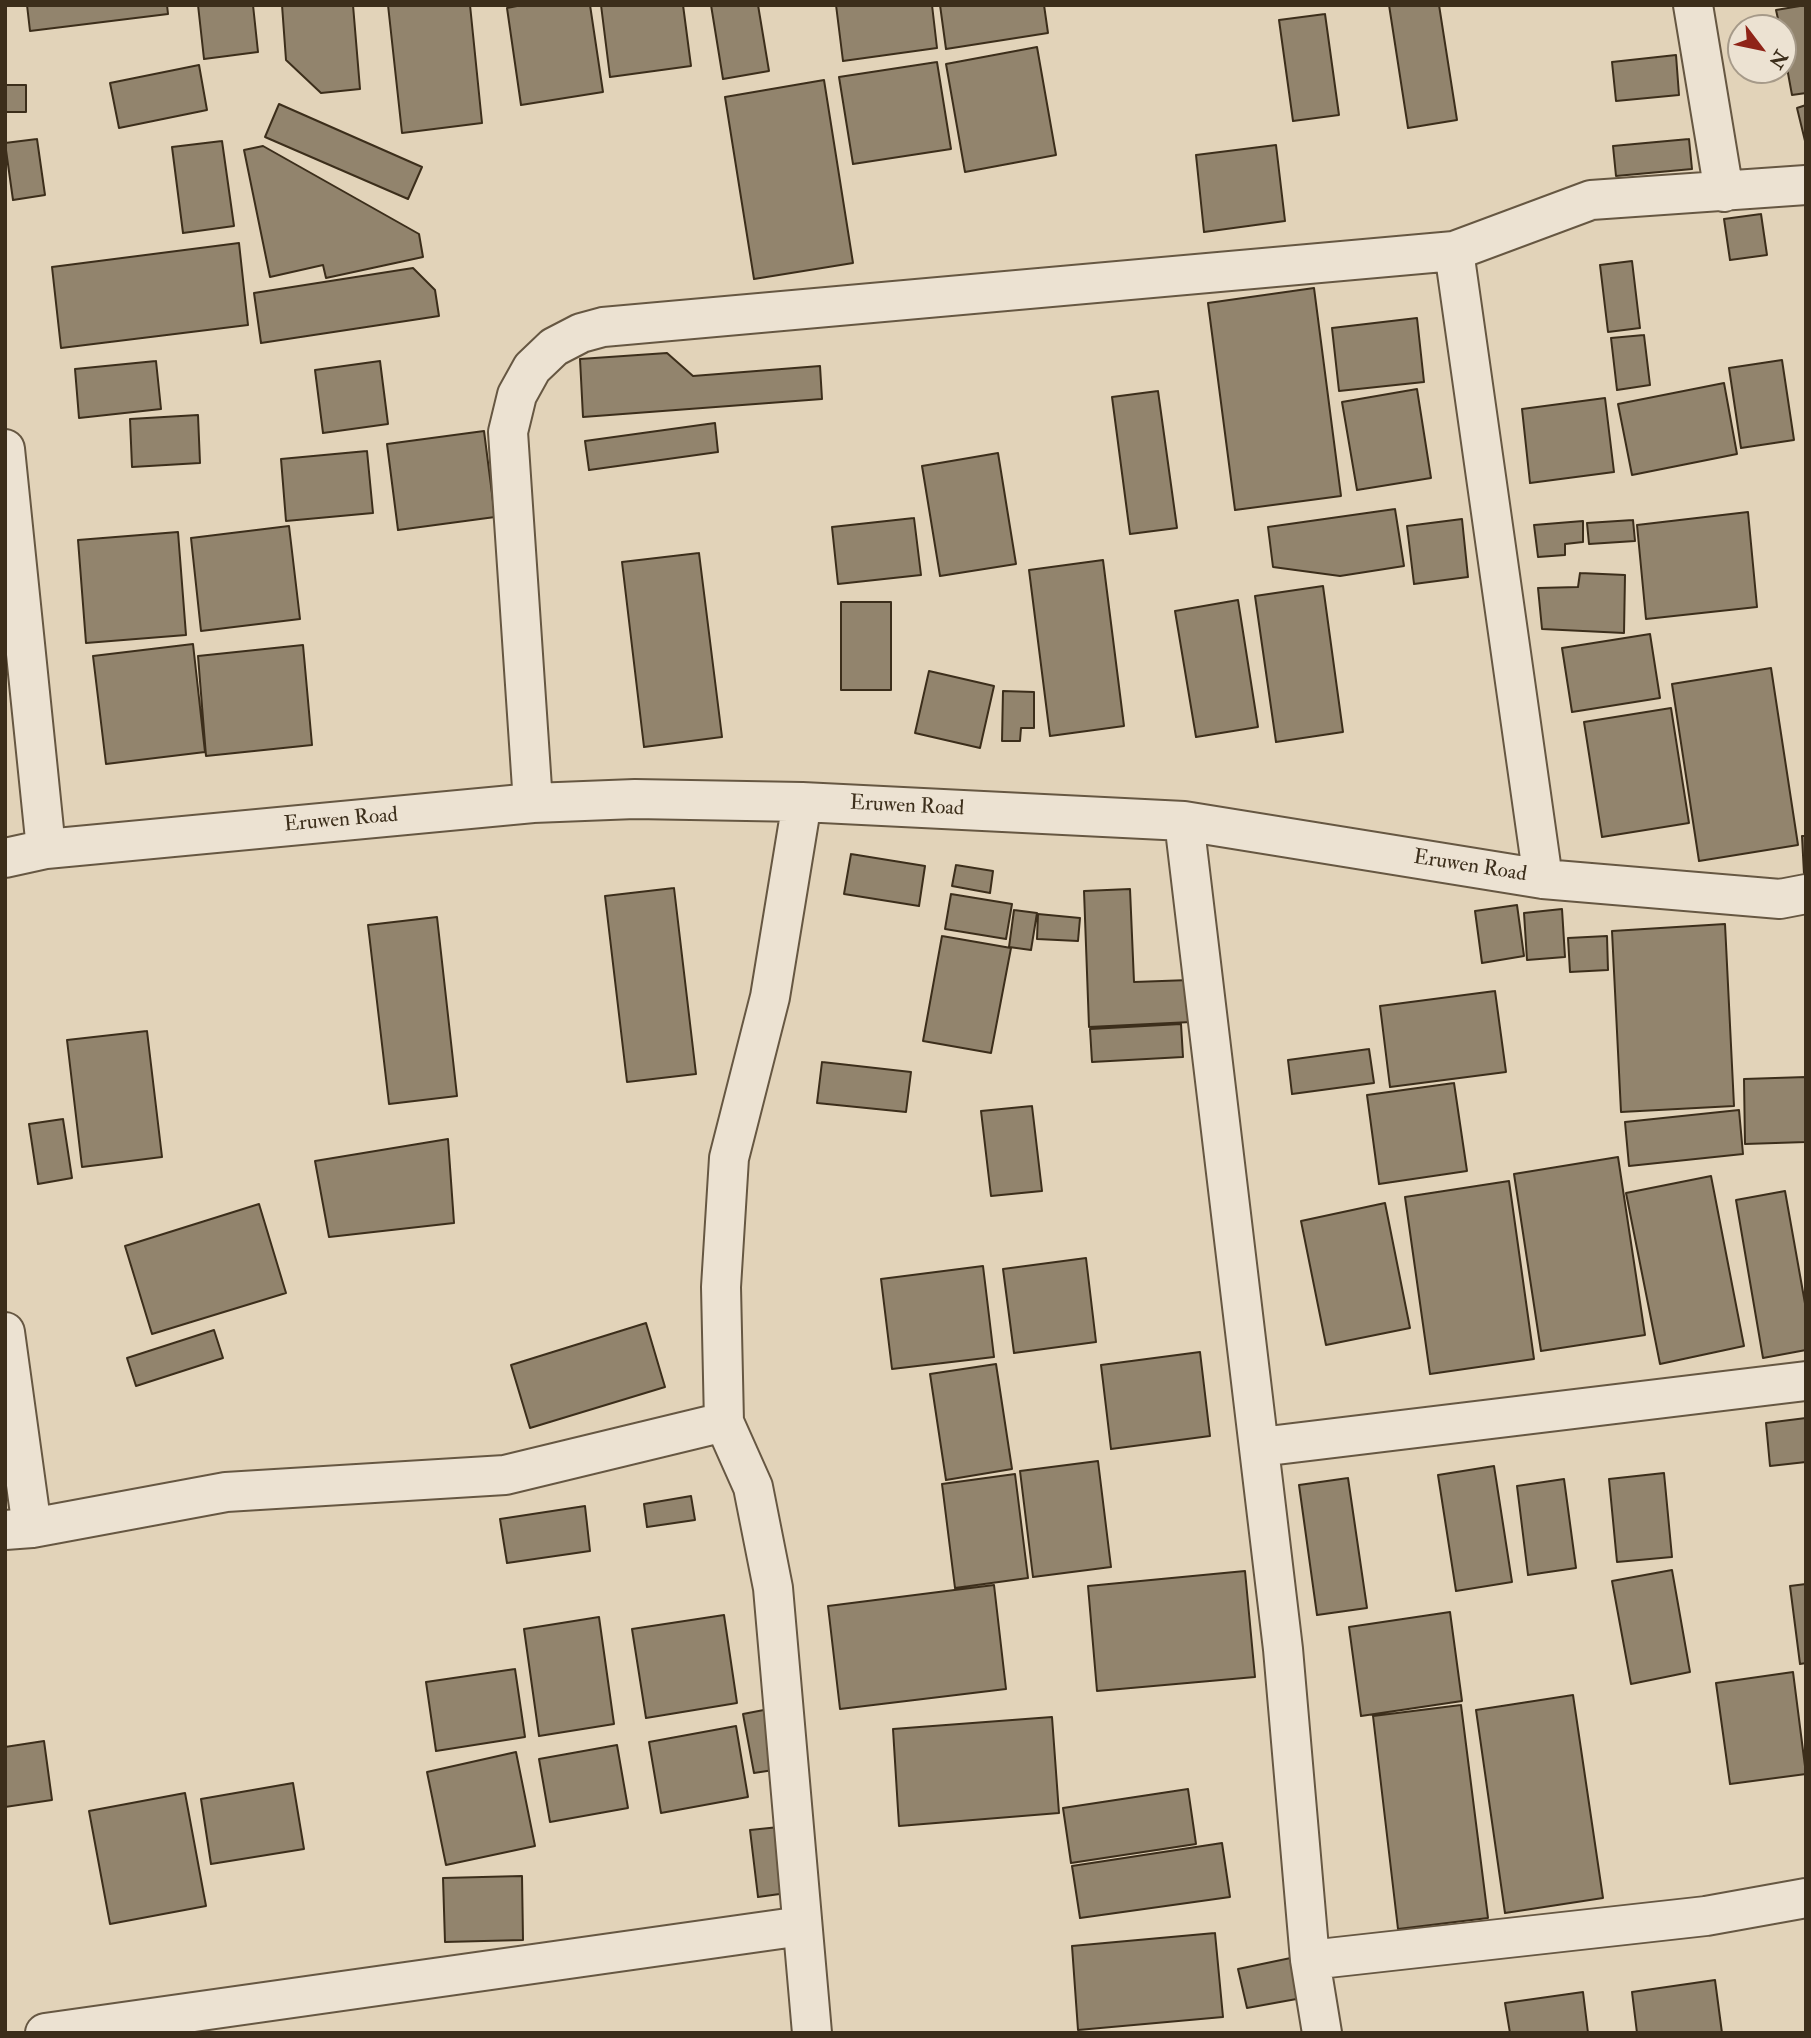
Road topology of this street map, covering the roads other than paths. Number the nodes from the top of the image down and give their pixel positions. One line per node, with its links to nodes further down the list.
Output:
1 (1693, 5): 3 (street)
2 (1806, 185): 3 (street)
3 (1724, 192): 4 (street)
4 (1454, 251): 7 (street); 11 (street)
5 (5, 449): 9 (street)
6 (802, 802): 7 (street, Eruwen Road); 8 (street, Eruwen Road); 15 (street)
7 (533, 803): 9 (street, Eruwen Road)
8 (1184, 821): 11 (street, Eruwen Road); 16 (street)
9 (46, 849): 10 (street, Eruwen Road)
10 (5, 859)
11 (1543, 879): 12 (street, Eruwen Road)
12 (1806, 894)
13 (5, 1332): 17 (street)
14 (1806, 1381): 16 (street)
15 (724, 1422): 17 (street); 19 (street)
16 (1260, 1447): 20 (street)
17 (18, 1529)
18 (1806, 1898): 20 (street)
19 (802, 1926): 21 (street); 22 (street)
20 (1310, 1960): 23 (street)
21 (45, 2033)
22 (812, 2033)
23 (1322, 2033)

